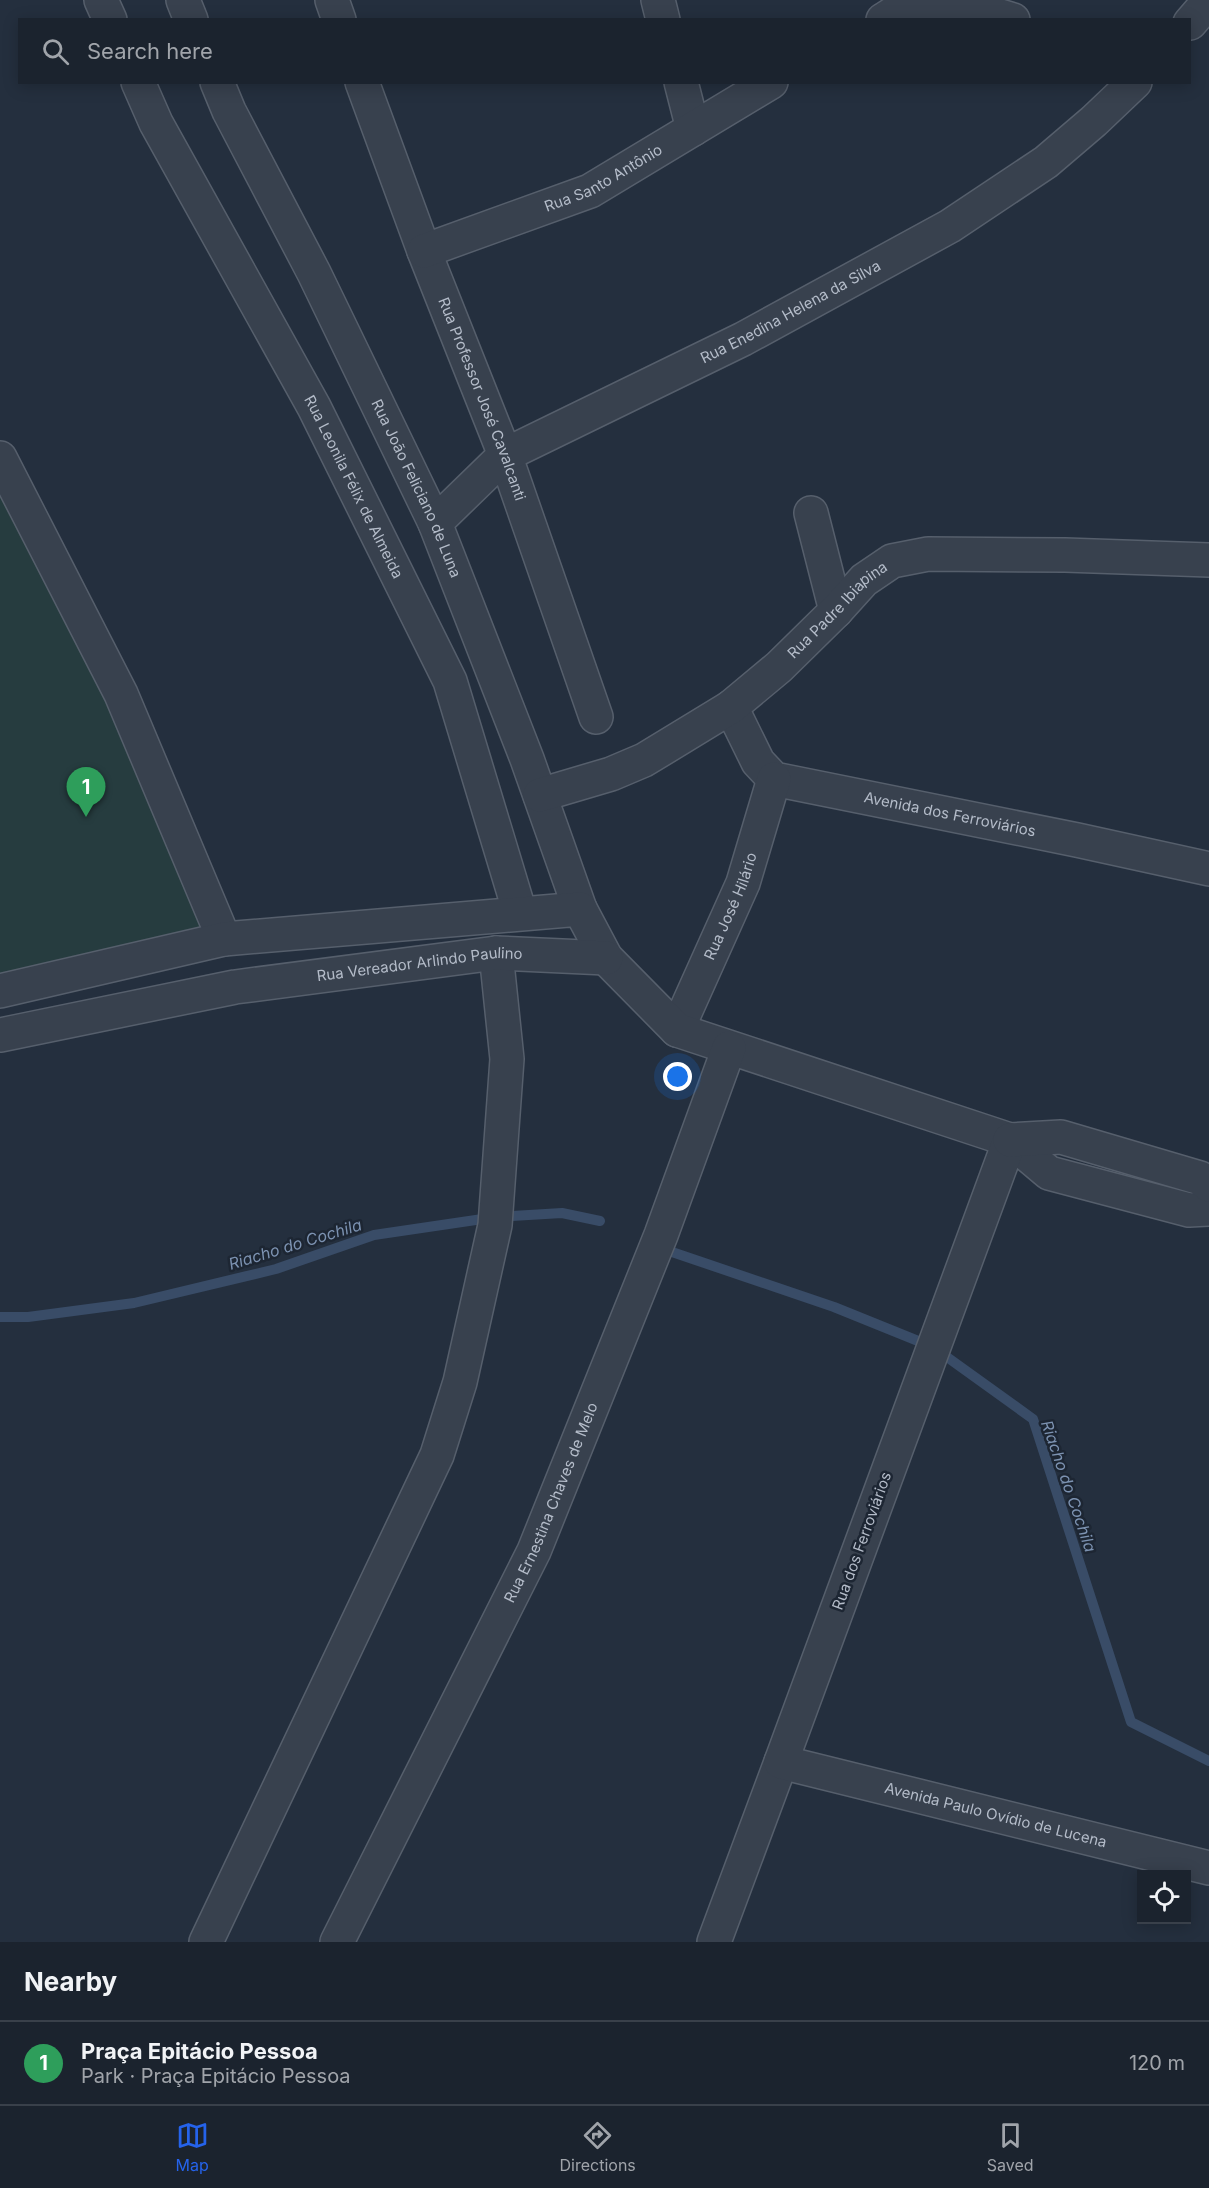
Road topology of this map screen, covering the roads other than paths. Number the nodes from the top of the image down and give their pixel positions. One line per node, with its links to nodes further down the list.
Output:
1 (101, 0): 6 (street)
2 (183, 0): 7 (street)
3 (332, 0): 8 (street)
4 (658, 0): 9 (street)
5 (1209, 1): 12 (street)
6 (109, 18)
7 (190, 18)
8 (338, 18)
9 (662, 18)
10 (886, 18): 11 (street)
11 (1006, 18)
12 (1191, 22)
13 (139, 84): 33 (street, Rua Leonila Félix de Almeida)
14 (219, 84): 24 (street, Rua João Feliciano de Luna)
15 (363, 84): 20 (street, Rua Professor José Cavalcanti)
16 (682, 84): 19 (street)
17 (768, 84): 19 (street, Rua Santo Antônio)
18 (1132, 84): 21 (street, Rua Enedina Helena da Silva)
19 (693, 129): 20 (street, Rua Santo Antônio)
20 (424, 251): 21 (street, Rua Professor José Cavalcanti)
21 (505, 455): 24 (street, Rua Enedina Helena da Silva); 28 (street, Rua Professor José Cavalcanti)
22 (0, 458): 34 (street)
23 (812, 513): 26 (street)
24 (435, 523): 30 (street, Rua João Feliciano de Luna)
25 (1209, 560): 26 (street, Rua Padre Ibiapina)
26 (836, 611): 27 (street, Rua Padre Ibiapina)
27 (731, 707): 29 (street); 30 (street, Rua Padre Ibiapina)
28 (596, 717)
29 (774, 779): 31 (street, Avenida dos Ferroviários); 39 (street, Rua José Hilário)
30 (540, 795): 32 (street, Rua João Feliciano de Luna)
31 (1209, 869)
32 (580, 909): 33 (street); 36 (street, Rua João Feliciano de Luna)
33 (530, 912): 34 (street)
34 (224, 939): 37 (street); 38 (street)
35 (496, 953): 36 (street, Rua Vereador Arlindo Paulino); 37 (street, Rua Vereador Arlindo Paulino); 47 (street)
36 (606, 958): 39 (street, Rua João Feliciano de Luna)
37 (235, 987): 40 (street, Rua Vereador Arlindo Paulino)
38 (0, 991)
39 (677, 1030): 41 (street)
40 (0, 1035)
41 (729, 1048): 42 (street); 48 (street, Rua Ernestina Chaves de Melo)
42 (1010, 1140): 43 (street); 44 (street); 45 (street, Rua dos Ferroviários)
43 (1209, 1185)
44 (1209, 1209)
45 (781, 1762): 46 (street, Avenida Paulo Ovídio de Lucena); 49 (street, Rua dos Ferroviários)
46 (1209, 1868)
47 (206, 1942)
48 (337, 1942)
49 (714, 1942)

